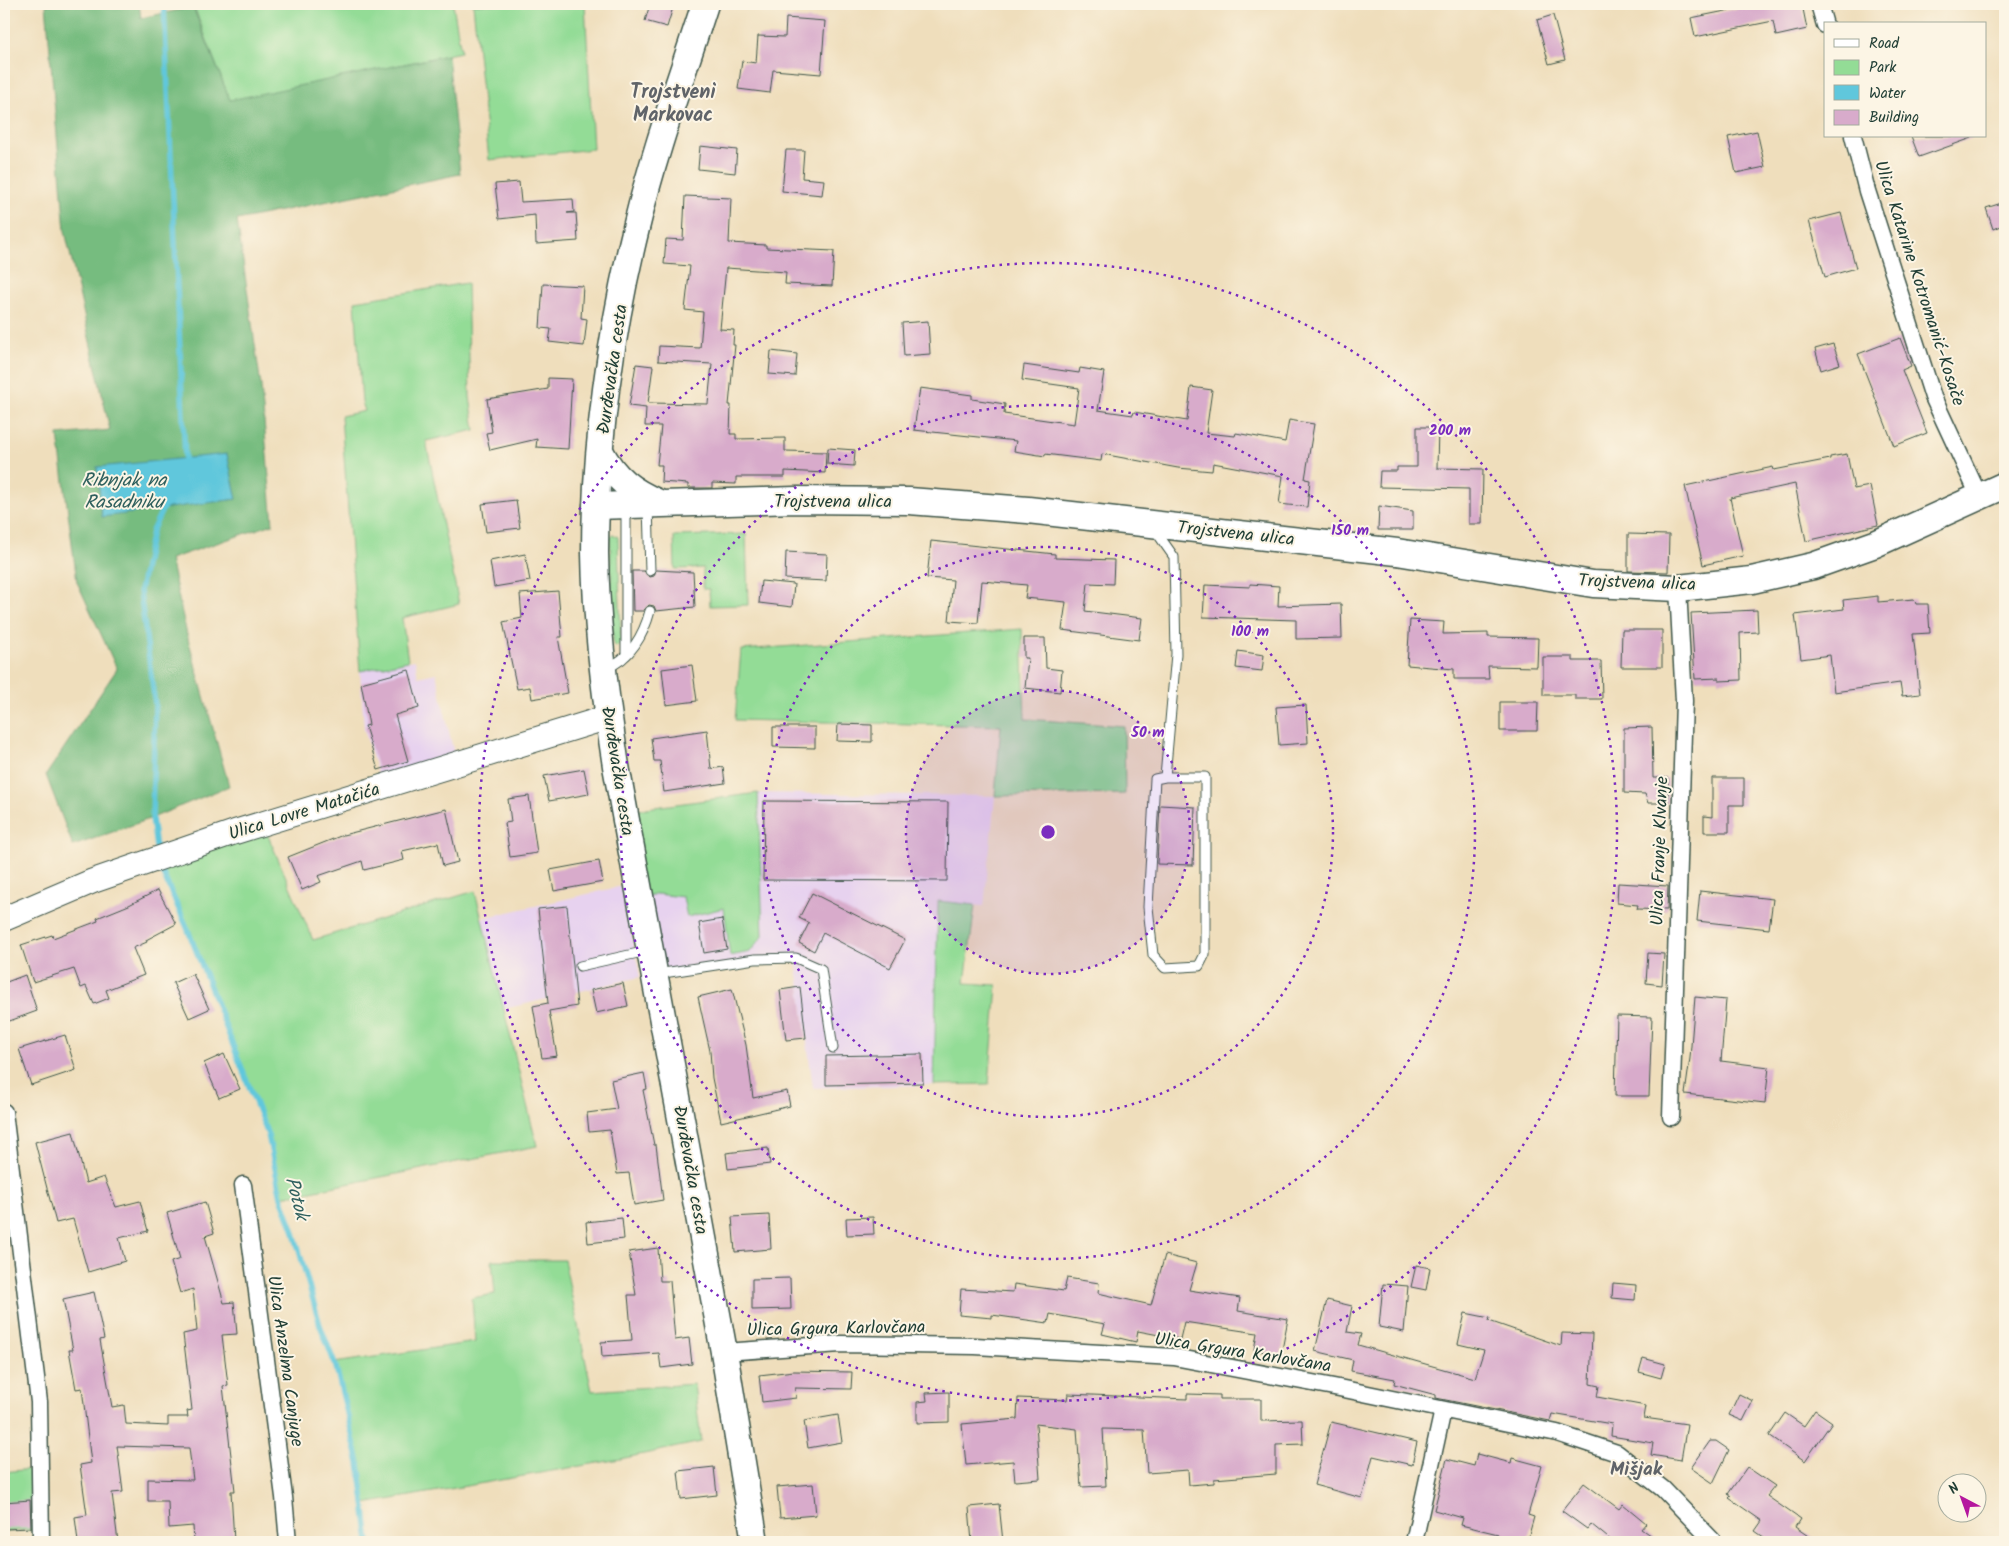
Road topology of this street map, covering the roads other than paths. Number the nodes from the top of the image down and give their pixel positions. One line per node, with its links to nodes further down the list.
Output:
1 (705, 4): 5 (main road, Đurđevačka cesta)
2 (1819, 4): 3 (street)
3 (1824, 22)
4 (1854, 138): 7 (street, Ulica Katarine Kotromanić-Kosače)
5 (600, 451): 8 (main road); 9 (main road, Đurđevačka cesta)
6 (2005, 485): 7 (main road, Trojstvena ulica)
7 (1979, 496): 12 (main road, Trojstvena ulica)
8 (645, 504): 9 (main road, Trojstvena ulica); 10 (main road, Trojstvena ulica); 11 (lane); 14 (lane)
9 (596, 506): 15 (main road, Đurđevačka cesta)
10 (1150, 524): 12 (main road, Trojstvena ulica); 17 (lane)
11 (650, 570)
12 (1678, 588): 23 (street, Ulica Franje Klvanje)
13 (650, 611): 14 (lane)
14 (626, 655): 15 (lane)
15 (603, 668): 16 (main road, Đurđevačka cesta)
16 (608, 717): 18 (main road, Ulica Lovre Matačića); 19 (main road, Đurđevačka cesta)
17 (1165, 777): 17 (lane)
18 (4, 919)
19 (652, 963): 20 (lane); 21 (lane); 25 (main road, Đurđevačka cesta)
20 (580, 966)
21 (833, 1048)
22 (4, 1112): 27 (street)
23 (1671, 1116)
24 (243, 1185): 28 (street, Ulica Anzelma Canjuge)
25 (724, 1352): 26 (street, Ulica Grgura Karlovčana); 29 (main road, Đurđevačka cesta)
26 (1443, 1410): 30 (street); 31 (street, Ulica Grgura Karlovčana)
27 (40, 1542)
28 (288, 1542)
29 (755, 1542)
30 (1414, 1542)
31 (1714, 1542)

